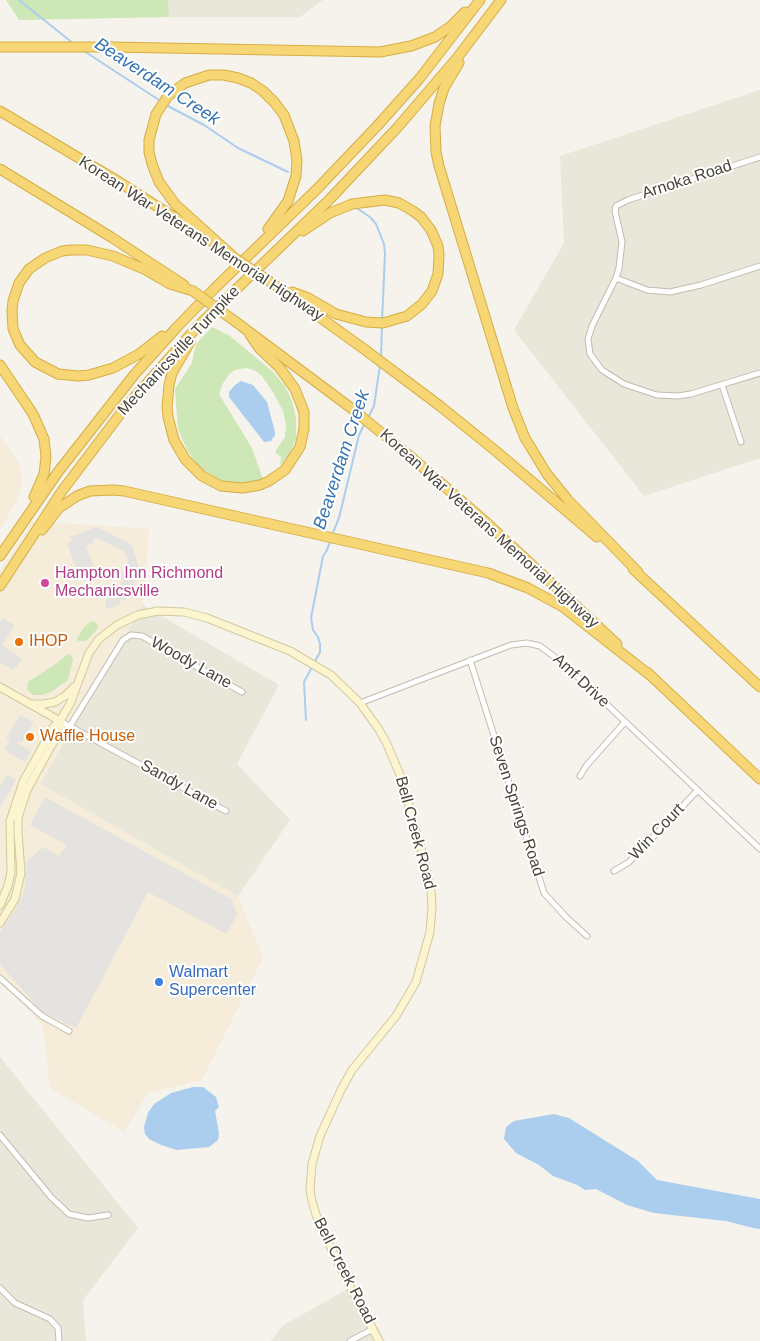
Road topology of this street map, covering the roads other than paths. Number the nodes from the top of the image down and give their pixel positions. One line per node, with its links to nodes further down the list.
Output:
1 (475, 0): 4 (highway)
2 (480, 0): 10 (highway, Mechanicsville Turnpike)
3 (501, 0): 12 (highway, Mechanicsville Turnpike); 23 (highway)
4 (0, 47)
5 (0, 111): 8 (highway, Korean War Veterans Memorial Highway)
6 (760, 157): 11 (street, Arnoka Road)
7 (0, 169): 13 (highway)
8 (214, 241): 10 (highway); 14 (highway, Korean War Veterans Memorial Highway, bridge)
9 (760, 266): 11 (street)
10 (232, 270): 15 (highway, Mechanicsville Turnpike)
11 (616, 278): 20 (street)
12 (245, 280): 14 (highway); 16 (highway, Mechanicsville Turnpike)
13 (180, 285): 15 (highway); 17 (highway, Korean War Veterans Memorial Highway, bridge)
14 (276, 285): 23 (highway, Korean War Veterans Memorial Highway)
15 (214, 289): 22 (highway, Mechanicsville Turnpike)
16 (226, 298): 17 (highway); 24 (highway, Mechanicsville Turnpike)
17 (240, 324): 26 (highway, Korean War Veterans Memorial Highway)
18 (0, 365): 22 (highway)
19 (760, 373): 20 (street)
20 (722, 386): 21 (street)
21 (741, 442)
22 (0, 555)
23 (638, 572): 29 (highway, Korean War Veterans Memorial Highway)
24 (0, 587): 26 (highway)
25 (470, 660): 31 (street, Amf Drive); 34 (street, Amf Drive); 44 (street, Seven Springs Road)
26 (650, 676): 37 (highway, Korean War Veterans Memorial Highway)
27 (80, 678): 31 (street, Bell Creek Road); 32 (street); 33 (street, Bell Creek Road)
28 (0, 687): 32 (street, Sandy Lane)
29 (760, 687)
30 (242, 692): 35 (street, Woody Lane)
31 (360, 703): 51 (street, Bell Creek Road)
32 (29, 704): 33 (street, Sandy Lane)
33 (60, 721): 35 (street, Sandy Lane); 42 (street, Bell Creek Road); 43 (street, Bell Creek Road)
34 (625, 722): 36 (street); 38 (street, Amf Drive)
35 (70, 726): 39 (street, Sandy Lane)
36 (580, 776)
37 (760, 779)
38 (698, 790): 40 (street, Amf Drive); 41 (street, Win Court)
39 (226, 811)
40 (760, 849)
41 (614, 871)
42 (0, 905)
43 (0, 923)
44 (587, 936)
45 (0, 974): 46 (street)
46 (2, 980): 47 (street)
47 (69, 1031)
48 (0, 1135): 49 (street)
49 (108, 1215)
50 (0, 1288): 52 (street)
51 (373, 1329): 53 (street); 54 (street, Bell Creek Road)
52 (59, 1341)
53 (350, 1341)
54 (379, 1341)

